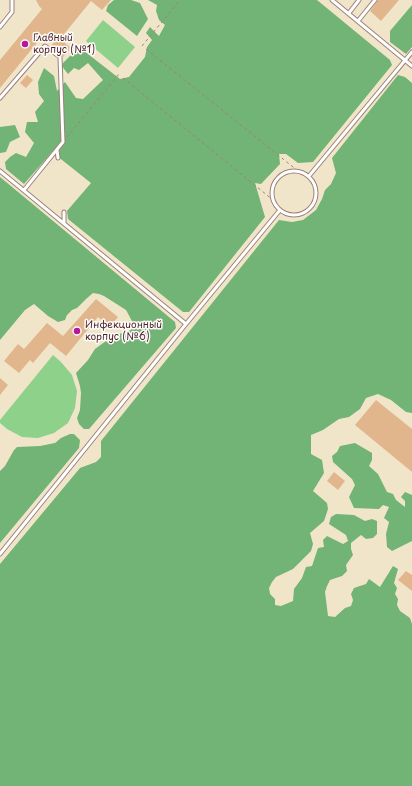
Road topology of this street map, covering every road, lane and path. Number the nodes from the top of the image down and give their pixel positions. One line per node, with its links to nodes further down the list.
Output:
1 (12, 0): 8 (lane)
2 (180, 0): 9 (path)
3 (332, 0): 6 (lane)
4 (359, 0): 6 (lane)
5 (375, 0): 7 (lane)
6 (349, 13): 7 (lane)
7 (358, 21): 12 (lane)
8 (0, 27)
9 (142, 46)
10 (146, 49): 21 (path)
11 (412, 52): 12 (lane)
12 (405, 60): 13 (lane); 22 (lane)
13 (412, 66)
14 (119, 74): 17 (path)
15 (123, 78): 24 (path)
16 (0, 98): 17 (lane)
17 (64, 142): 18 (lane)
18 (56, 150): 19 (lane); 23 (lane)
19 (58, 158)
20 (0, 171): 23 (lane)
21 (298, 171): 22 (lane); 24 (lane)
22 (308, 176): 25 (lane)
23 (24, 190): 27 (lane)
24 (274, 200): 25 (lane)
25 (280, 210): 28 (lane)
26 (64, 212): 27 (lane)
27 (64, 223): 28 (lane)
28 (186, 324): 29 (lane)
29 (0, 554)

